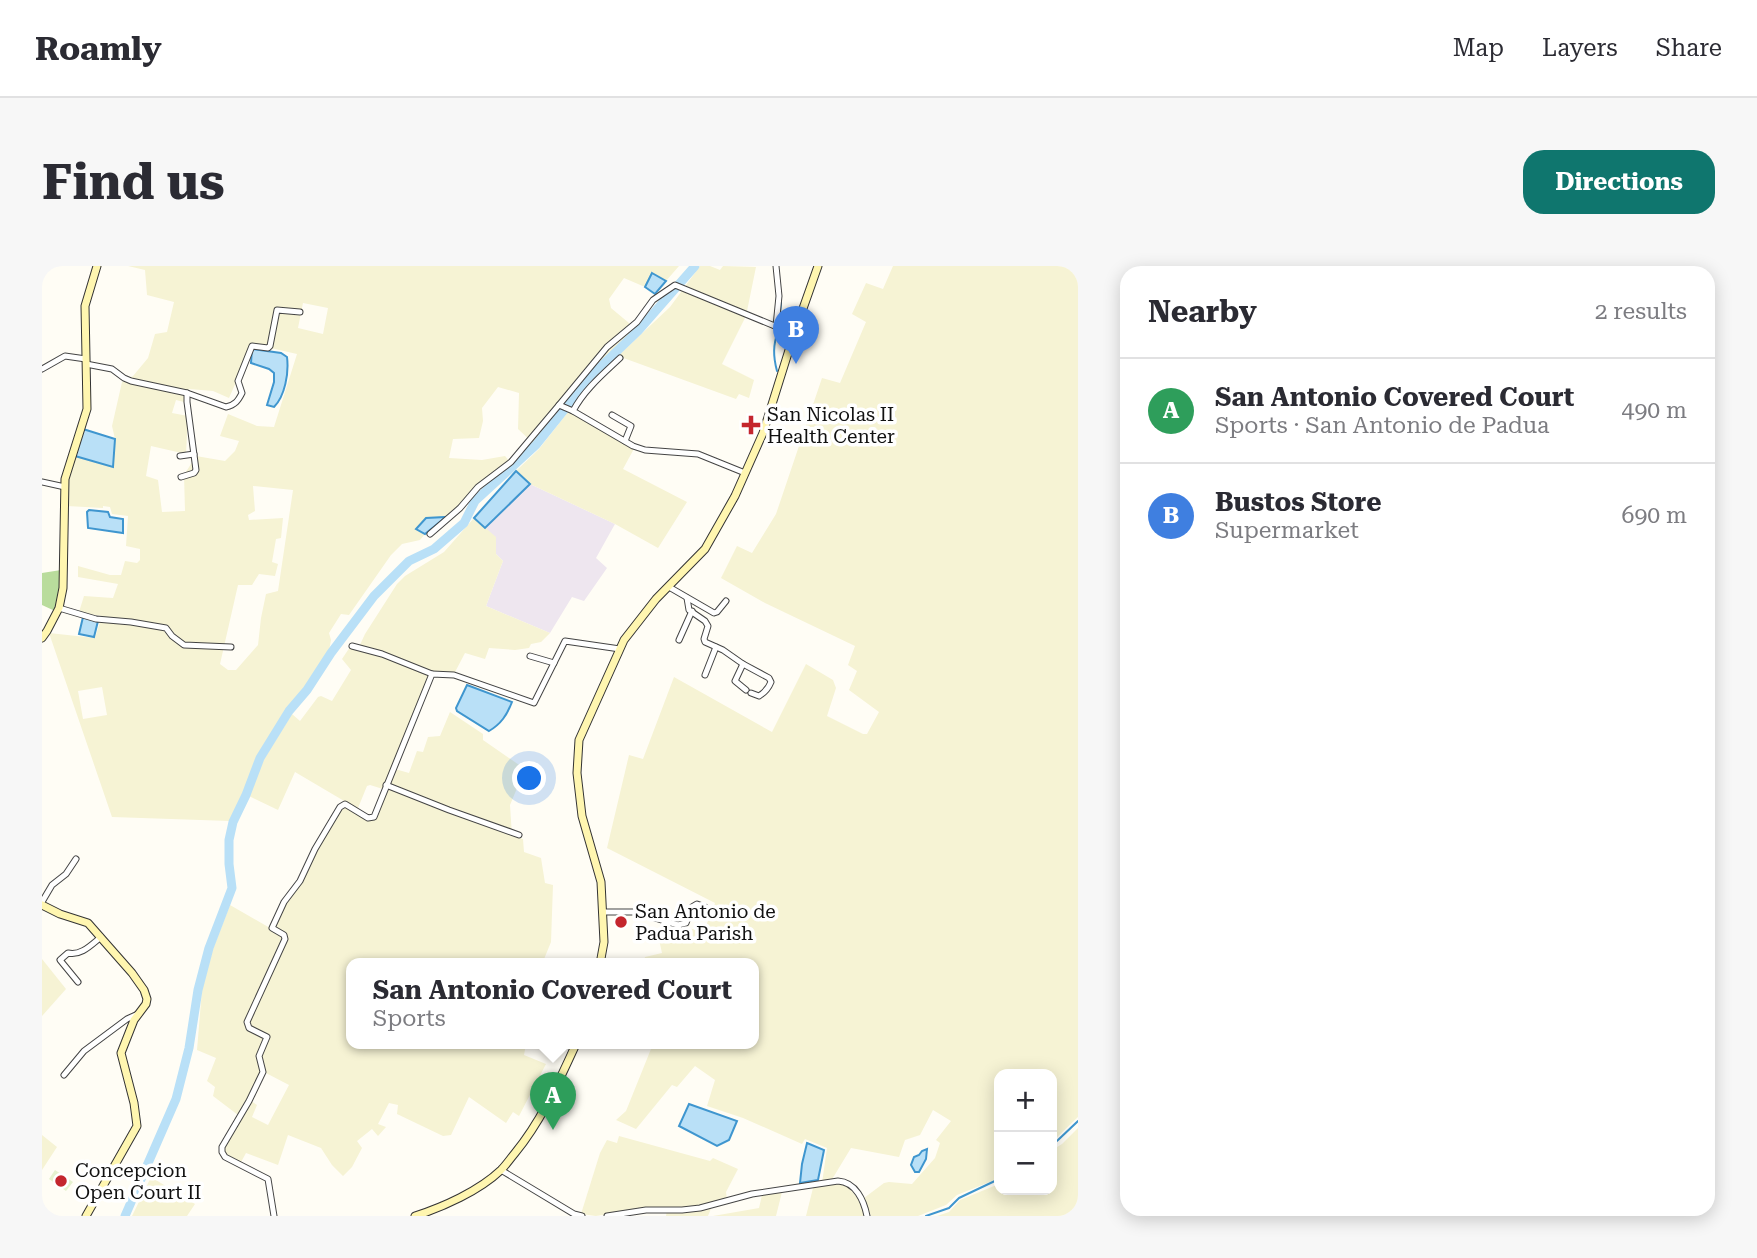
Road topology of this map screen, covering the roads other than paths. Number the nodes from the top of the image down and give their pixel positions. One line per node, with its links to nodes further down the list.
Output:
1 (97, 266): 8 (street)
2 (776, 266): 5 (street)
3 (818, 266): 6 (street)
4 (300, 312): 10 (street)
5 (778, 327): 6 (street); 11 (street)
6 (794, 334): 17 (street)
7 (620, 358): 12 (street)
8 (86, 361): 9 (street); 10 (street); 20 (street)
9 (42, 369)
10 (187, 393): 15 (street)
11 (560, 406): 12 (street); 21 (street)
12 (571, 410): 14 (street)
13 (612, 415): 14 (street)
14 (625, 441): 17 (street)
15 (194, 454): 16 (street); 18 (street)
16 (180, 456)
17 (745, 472): 22 (street)
18 (181, 477)
19 (42, 482): 20 (street)
20 (65, 486): 25 (street)
21 (430, 534)
22 (669, 587): 23 (street); 32 (street)
23 (687, 598): 24 (street); 26 (street)
24 (726, 601)
25 (59, 608): 27 (street); 30 (street)
26 (692, 611): 28 (street); 31 (street)
27 (42, 638)
28 (679, 640)
29 (352, 646): 36 (street)
30 (231, 647)
31 (716, 647): 35 (street); 37 (street)
32 (620, 649): 34 (street); 43 (street)
33 (530, 656): 34 (street)
34 (554, 663): 36 (street)
35 (743, 664): 35 (street)
36 (432, 674): 38 (street)
37 (705, 675)
38 (386, 785): 39 (street); 52 (street)
39 (519, 835)
40 (76, 859): 41 (street)
41 (42, 904): 44 (street)
42 (705, 907): 43 (street)
43 (604, 912): 45 (street)
44 (101, 937): 46 (street); 47 (street)
45 (601, 958)
46 (78, 982)
47 (138, 1014): 49 (street); 51 (street)
48 (574, 1049): 50 (street)
49 (64, 1075)
50 (501, 1170): 53 (street); 54 (street)
51 (86, 1216)
52 (274, 1216)
53 (415, 1216)
54 (582, 1216)
55 (607, 1216): 56 (street)
56 (867, 1216)

